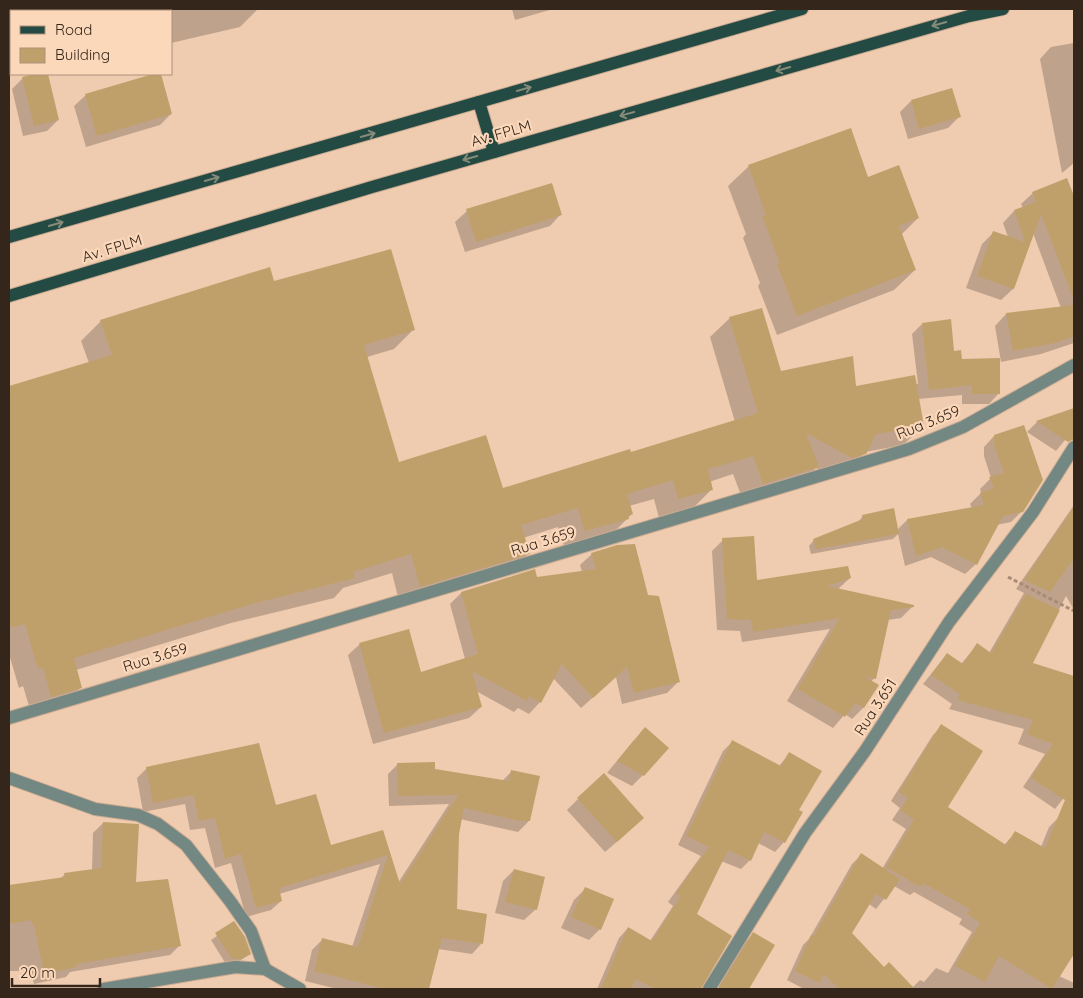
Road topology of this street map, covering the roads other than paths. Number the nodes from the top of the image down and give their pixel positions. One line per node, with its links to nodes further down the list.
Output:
1 (802, 9): 3 (main road, one-way to 1)
2 (1003, 9): 4 (main road, Av. FPLM, one-way to 4)
3 (479, 102): 4 (main road); 5 (main road, one-way to 3)
4 (494, 152): 6 (main road, Av. FPLM, one-way to 6)
5 (9, 237)
6 (9, 296)
7 (1074, 365): 9 (street, Rua 3.659)
8 (1074, 447): 14 (street, Rua 3.651)
9 (9, 718)
10 (9, 778): 11 (street)
11 (265, 969): 12 (street); 13 (street)
12 (104, 989)
13 (300, 989)
14 (709, 989)

